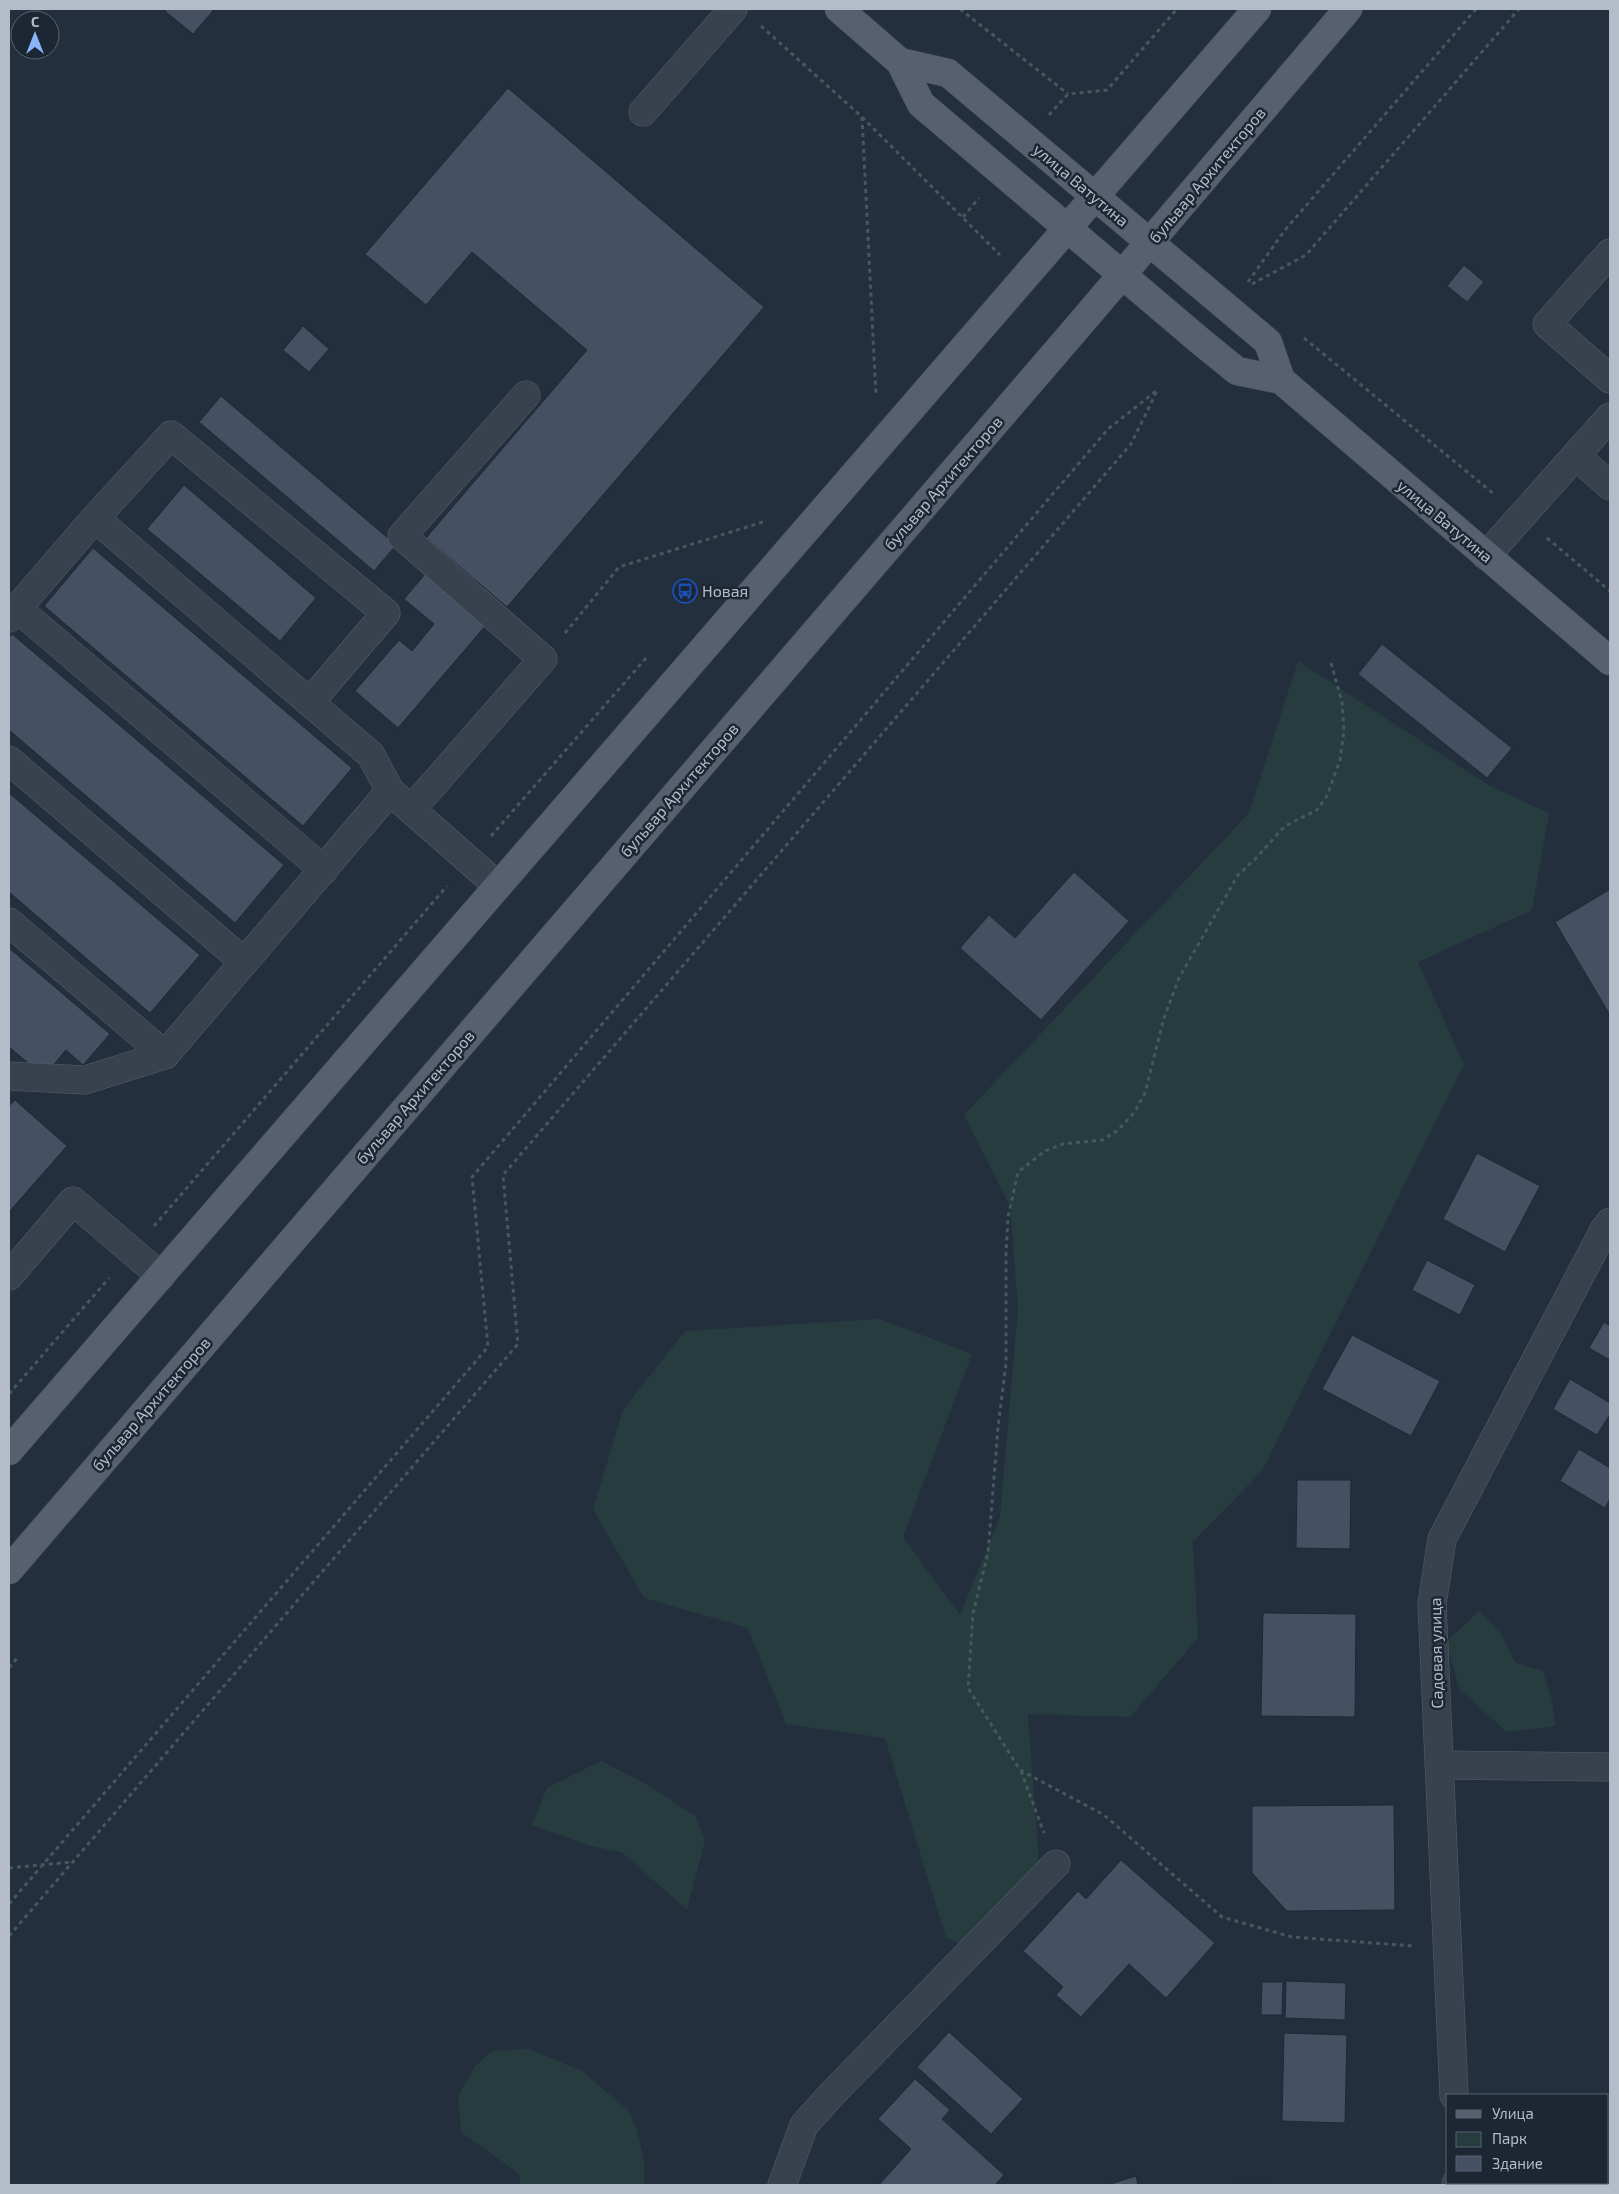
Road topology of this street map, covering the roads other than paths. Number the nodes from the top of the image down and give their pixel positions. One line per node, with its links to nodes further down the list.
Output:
1 (733, 9): 6 (street)
2 (839, 9): 5 (main road, улица Ватутина)
3 (1256, 9): 7 (main road)
4 (1348, 9): 9 (main road, бульвар Архитекторов)
5 (900, 62): 7 (main road, улица Ватутина); 8 (main road, улица Ватутина)
6 (643, 112)
7 (1094, 196): 8 (main road); 9 (main road, улица Ватутина)
8 (1067, 228): 11 (main road, улица Ватутина); 27 (main road)
9 (1149, 243): 11 (main road, бульвар Архитекторов); 13 (main road, улица Ватутина)
10 (1610, 253): 12 (street)
11 (1122, 275): 13 (main road, улица Ватутина); 36 (main road, бульвар Архитекторов)
12 (1610, 379)
13 (1281, 380): 19 (main road, улица Ватутина)
14 (526, 395): 25 (street)
15 (1610, 417): 16 (street)
16 (1576, 456): 17 (street); 19 (street)
17 (1610, 486)
18 (95, 518): 20 (street); 22 (street); 22 (street)
19 (1486, 556): 21 (main road, улица Ватутина)
20 (13, 613): 26 (street)
21 (1610, 661)
22 (310, 702): 24 (street)
23 (9, 760): 29 (street)
24 (390, 791): 25 (street); 26 (street)
25 (411, 810): 27 (street)
26 (324, 870): 29 (street)
27 (498, 886): 34 (main road)
28 (9, 922): 30 (street)
29 (244, 962): 30 (street)
30 (165, 1055): 31 (street)
31 (9, 1076)
32 (1610, 1222): 37 (street, Садовая улица)
33 (9, 1276): 34 (street)
34 (160, 1276): 35 (main road)
35 (9, 1451)
36 (9, 1570)
37 (1439, 1765): 38 (street); 40 (street, Садовая улица)
38 (1610, 1767)
39 (1056, 1864): 41 (street)
40 (1454, 2094)
41 (782, 2185)

